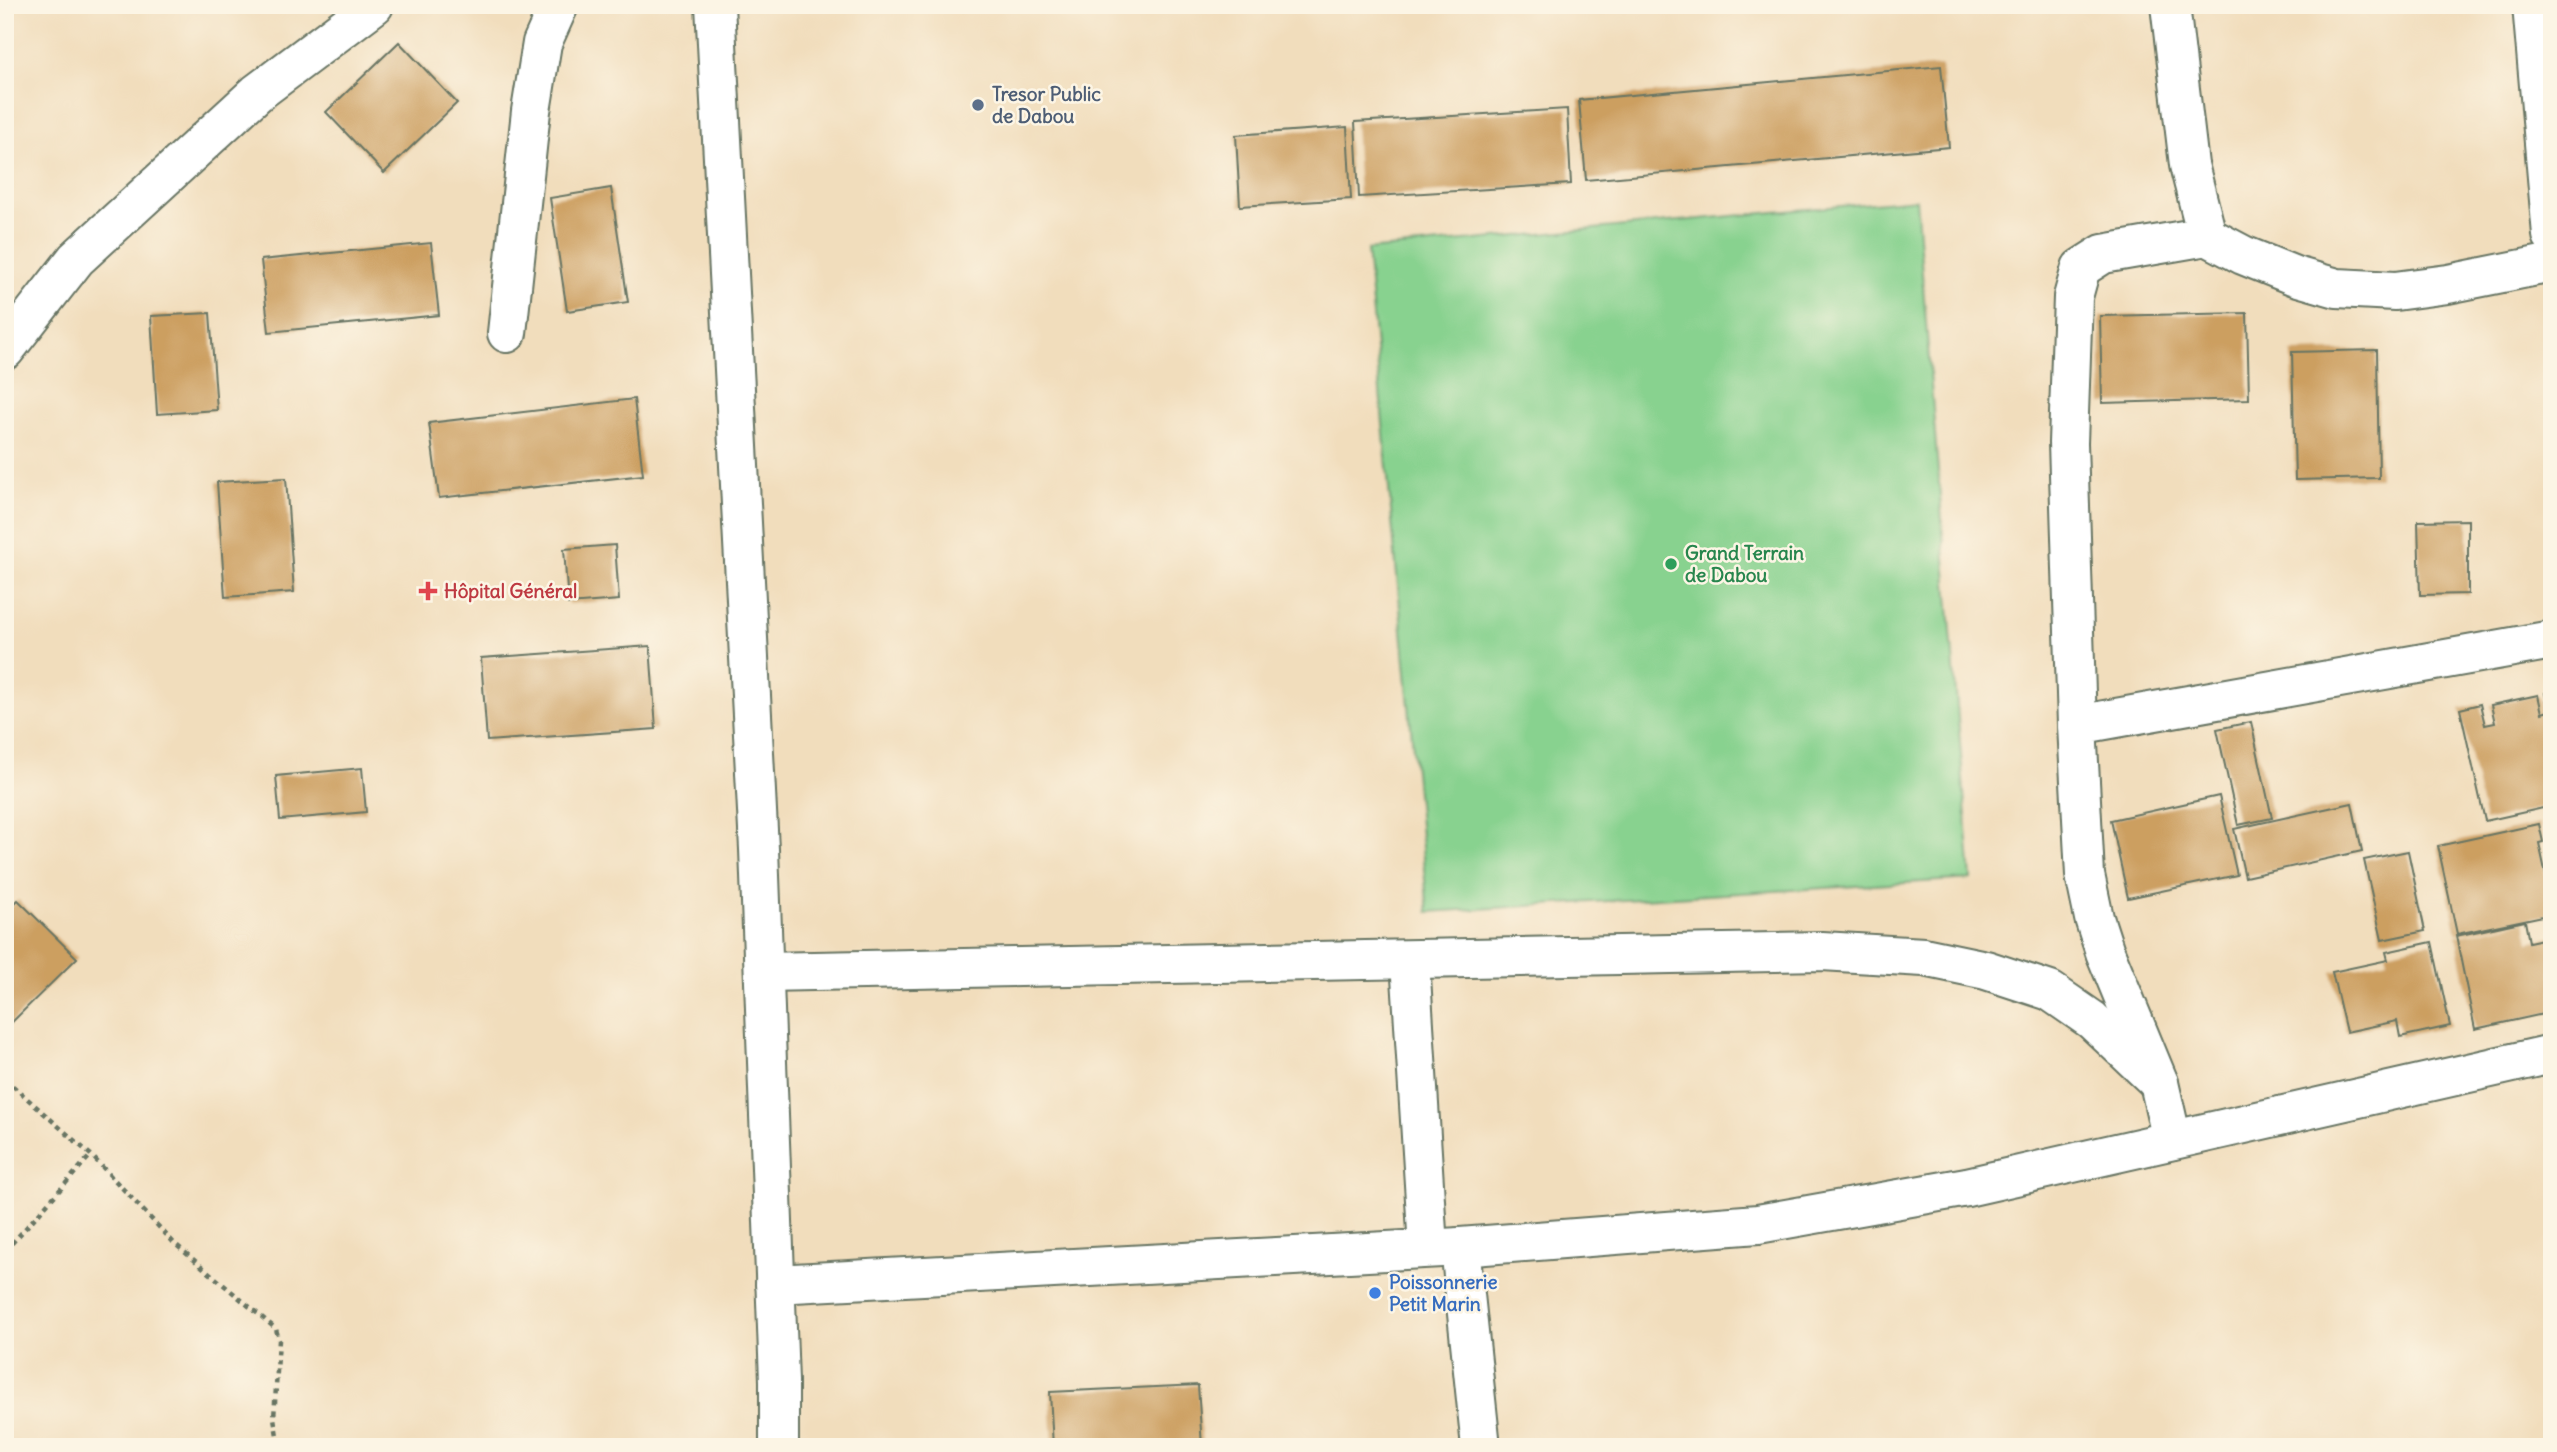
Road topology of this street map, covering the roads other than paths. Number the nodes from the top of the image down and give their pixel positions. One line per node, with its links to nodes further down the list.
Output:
1 (373, 5): 10 (street)
2 (559, 5): 9 (street)
3 (715, 5): 14 (street)
4 (2170, 5): 7 (street)
5 (2532, 5): 6 (street)
6 (2552, 235)
7 (2207, 236): 8 (street); 12 (street)
8 (2552, 263)
9 (507, 333)
10 (5, 350)
11 (2552, 640): 12 (street)
12 (2077, 725): 16 (street)
13 (1410, 961): 14 (street); 16 (street); 18 (street)
14 (764, 972): 19 (street)
15 (2552, 1054): 17 (street)
16 (2159, 1083): 17 (street)
17 (2172, 1140): 18 (street)
18 (1444, 1248): 19 (street); 21 (street)
19 (775, 1284): 20 (street)
20 (779, 1447)
21 (1480, 1447)

